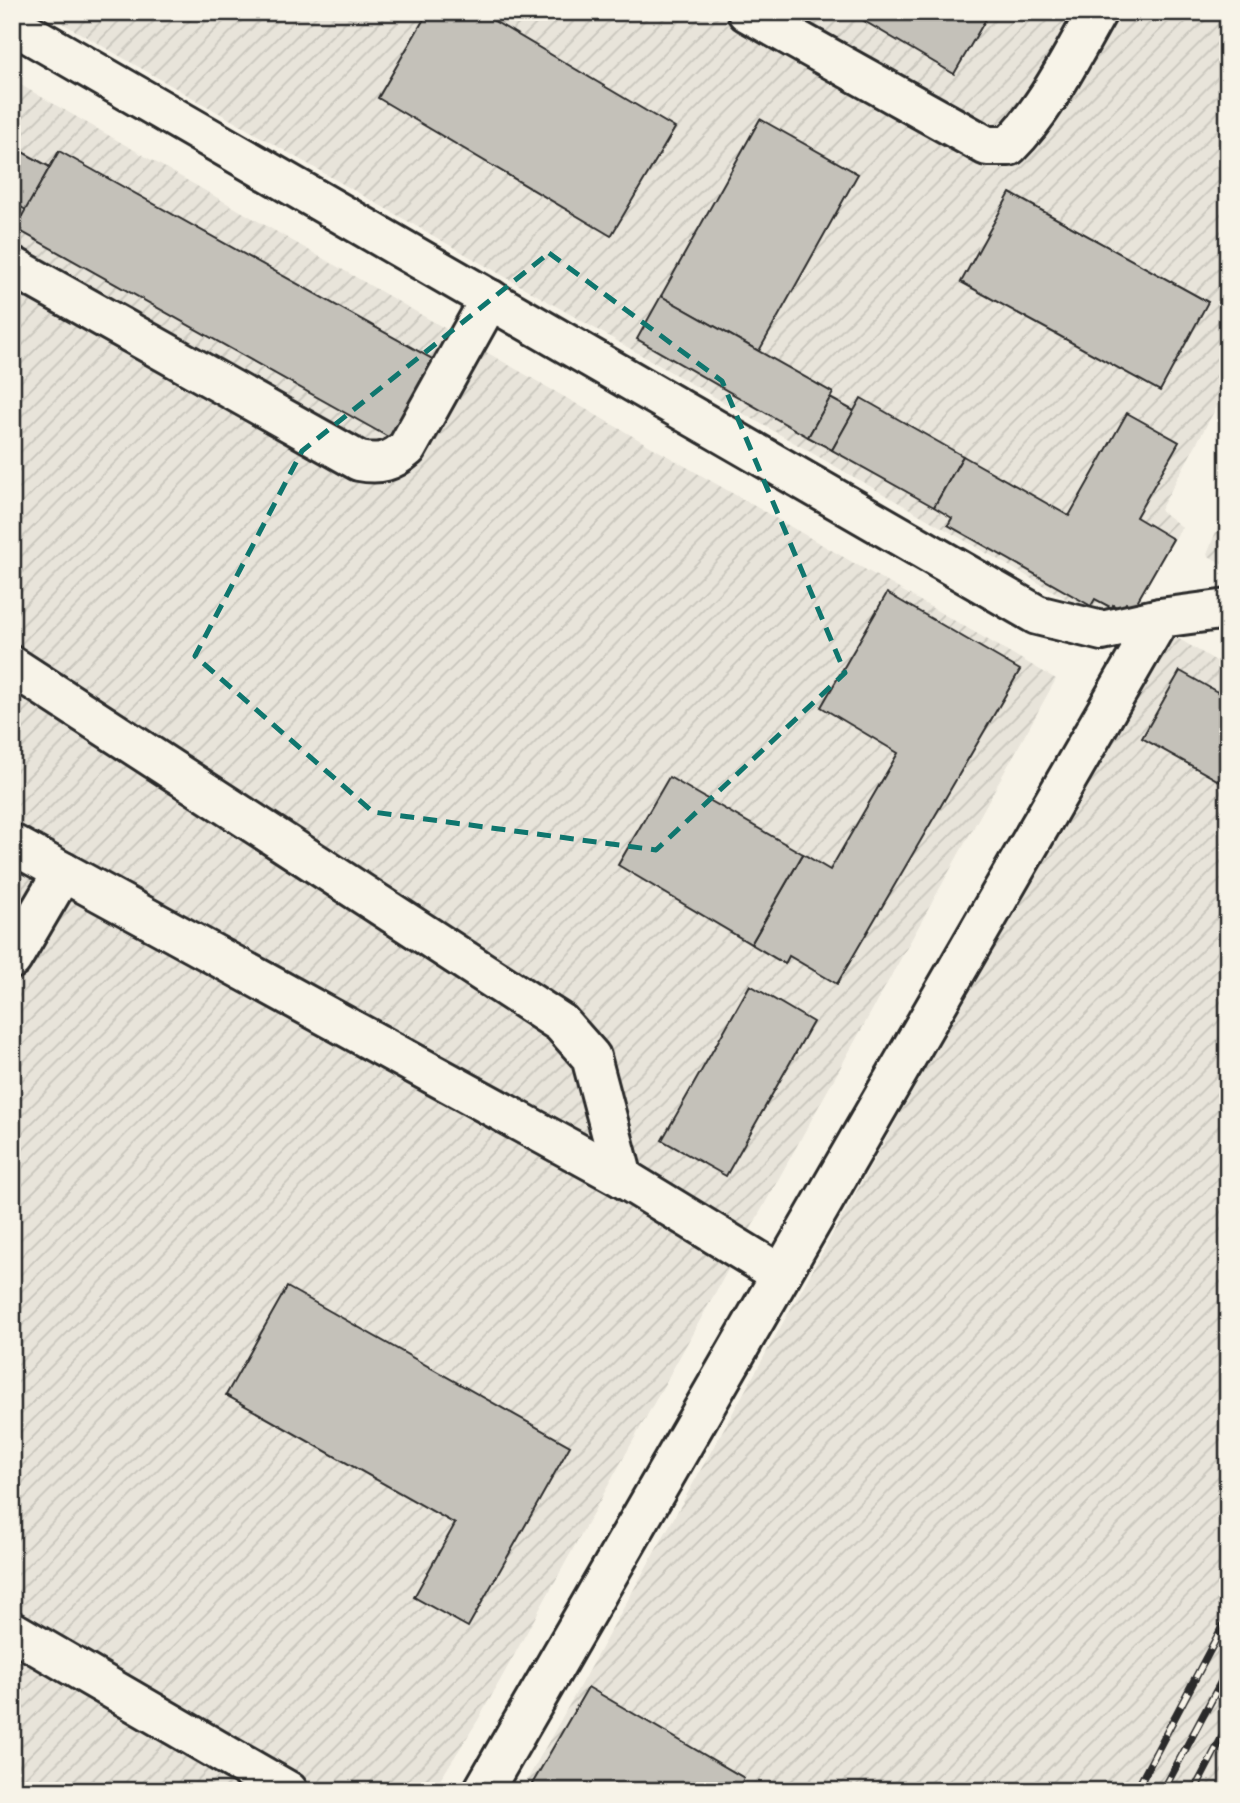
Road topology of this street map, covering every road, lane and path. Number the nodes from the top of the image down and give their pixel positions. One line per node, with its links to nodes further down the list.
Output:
1 (747, 12): 2 (lane)
2 (1097, 12)
3 (12, 24): 5 (lane)
4 (12, 266): 5 (lane)
5 (490, 299): 7 (lane)
6 (1228, 609): 7 (lane)
7 (1160, 618): 13 (lane)
8 (12, 666): 12 (lane)
9 (12, 844): 10 (lane)
10 (63, 872): 11 (lane); 12 (lane)
11 (12, 959)
12 (623, 1178): 13 (lane)
13 (780, 1274): 16 (lane)
14 (12, 1631): 15 (lane)
15 (288, 1791)
16 (482, 1791)

